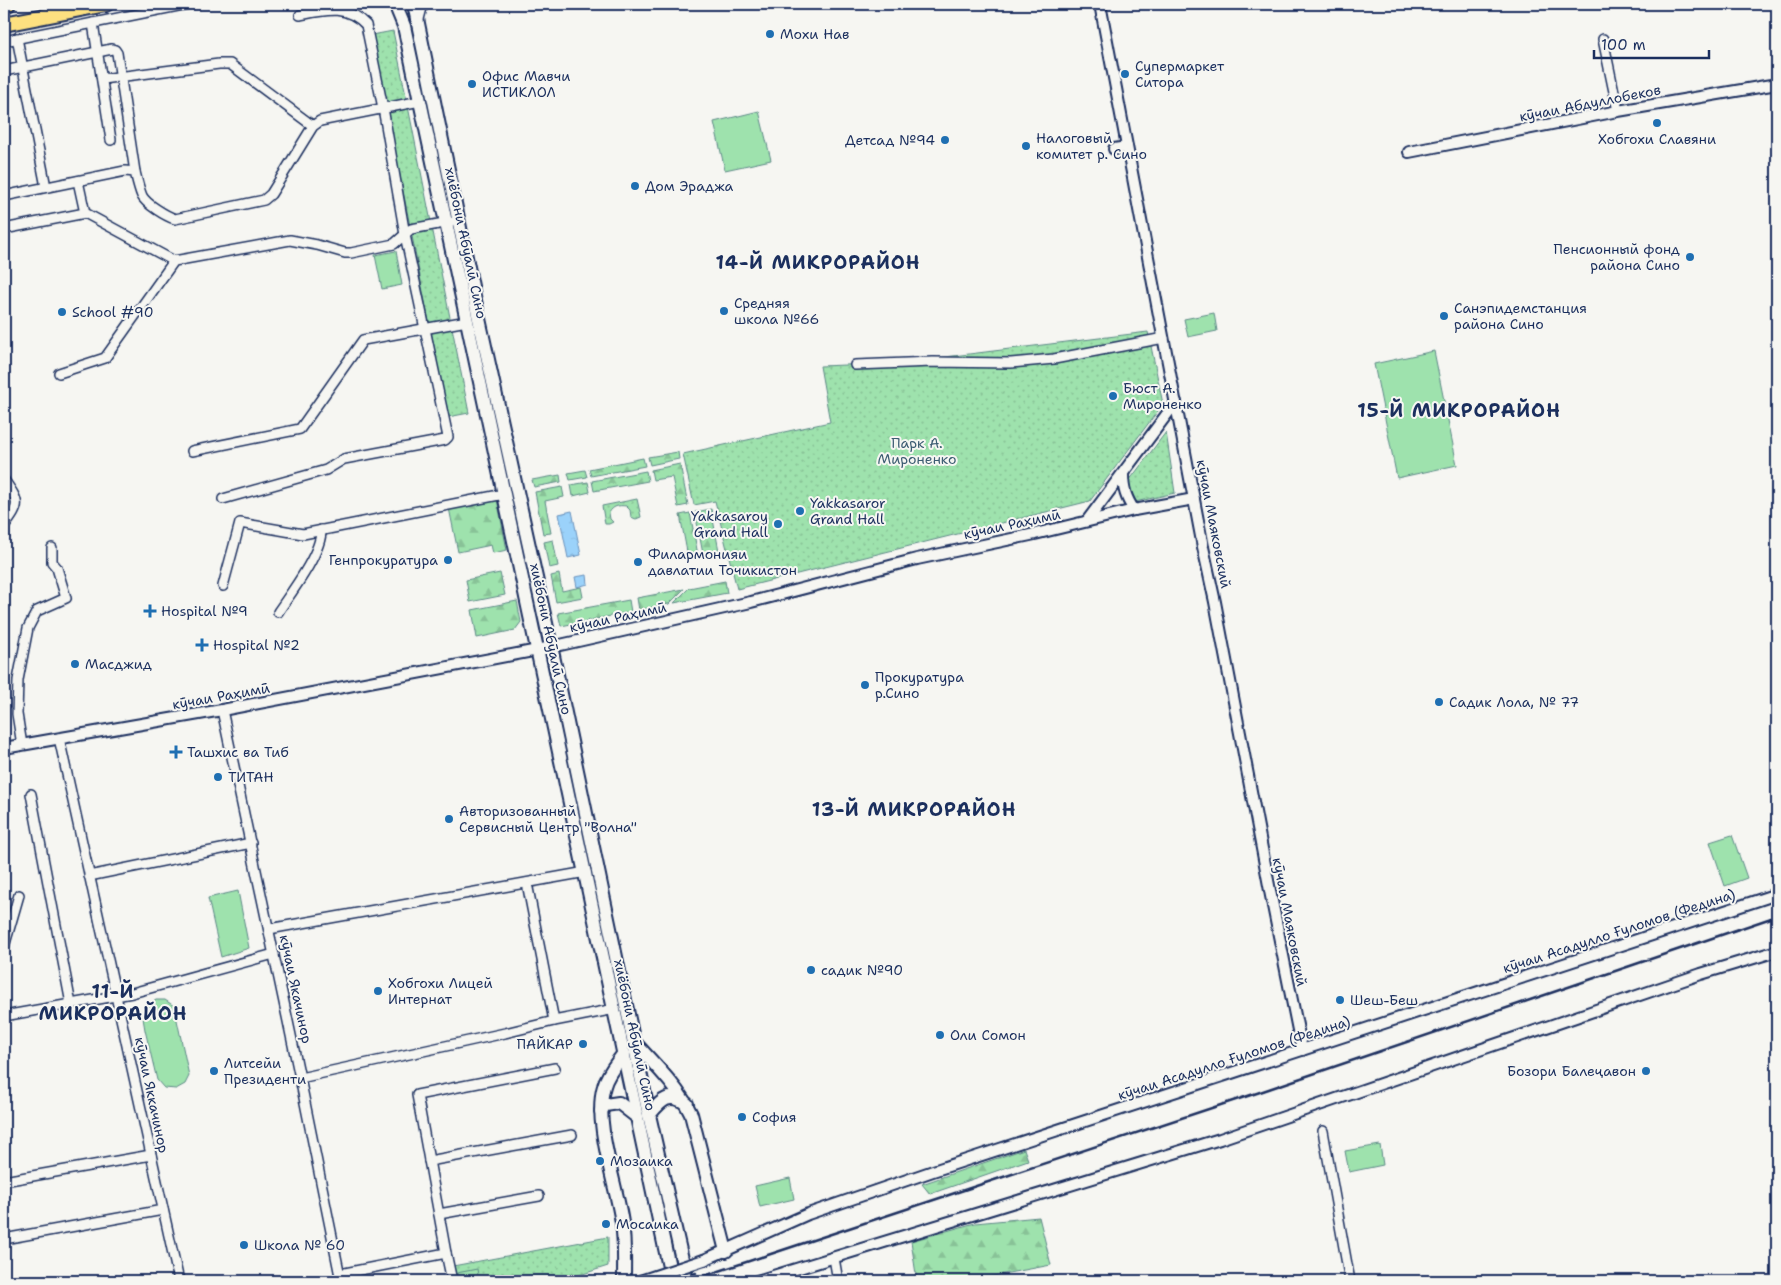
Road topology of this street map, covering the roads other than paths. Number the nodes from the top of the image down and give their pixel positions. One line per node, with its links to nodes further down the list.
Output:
1 (4, 4): 2 (main road)
2 (8, 4)
3 (106, 4): 11 (main road)
4 (188, 4): 10 (street)
5 (395, 4): 22 (main road, хиёбони Абӯалӣ Сино)
6 (414, 4): 12 (main road, хиёбони Абӯалӣ Сино)
7 (423, 4): 12 (street)
8 (1100, 4): 27 (street, кӯчаи Маяковский)
9 (300, 15): 23 (street)
10 (93, 23): 13 (street); 16 (street)
11 (4, 24)
12 (417, 26): 35 (main road, хиёбони Абӯалӣ Сино)
13 (17, 38): 15 (street); 17 (street)
14 (1603, 39): 24 (street)
15 (4, 41)
16 (98, 53): 17 (street); 19 (street); 20 (street)
17 (22, 67): 18 (street); 32 (street)
18 (4, 72)
19 (120, 77): 20 (street); 25 (street); 30 (street)
20 (102, 79): 26 (street)
21 (1777, 84): 24 (street, кӯчаи Абдуллобеков)
22 (420, 101): 23 (street); 35 (main road, хиёбони Абӯалӣ Сино)
23 (383, 108): 25 (street); 37 (street)
24 (1618, 112): 29 (street, кӯчаи Абдуллобеков)
25 (313, 126): 30 (street)
26 (111, 140)
27 (1127, 147): 28 (street); 41 (street, кӯчаи Маяковский)
28 (1114, 149)
29 (1409, 152)
30 (135, 172): 31 (street)
31 (78, 181): 32 (street); 34 (street)
32 (46, 187): 33 (street)
33 (4, 196)
34 (85, 214): 36 (street); 38 (street)
35 (452, 221): 37 (street); 39 (main road, хиёбони Абӯалӣ Сино); 58 (main road, хиёбони Абӯалӣ Сино)
36 (4, 229)
37 (404, 235): 38 (street); 40 (street)
38 (174, 261): 43 (street)
39 (467, 321): 40 (street); 48 (main road, хиёбони Абӯалӣ Сино)
40 (425, 329): 45 (street); 49 (street)
41 (1164, 338): 42 (street); 44 (street, кӯчаи Маяковский)
42 (854, 365)
43 (59, 373)
44 (1176, 402): 46 (street); 50 (street, кӯчаи Маяковский)
45 (192, 451)
46 (1124, 474): 51 (street); 52 (street)
47 (4, 480): 53 (street)
48 (504, 494): 54 (street); 59 (main road, хиёбони Абӯалӣ Сино)
49 (223, 499)
50 (1194, 499): 51 (street, кӯчаи Раҳимӣ); 81 (street, кӯчаи Маяковский)
51 (1134, 510): 52 (street, кӯчаи Раҳимӣ)
52 (1087, 522): 58 (street, кӯчаи Раҳимӣ)
53 (4, 527)
54 (321, 530): 56 (street); 57 (street)
55 (52, 548): 62 (street)
56 (223, 586)
57 (278, 612)
58 (551, 646): 59 (street, кӯчаи Раҳимӣ); 80 (main road, хиёбони Абӯалӣ Сино)
59 (538, 650): 60 (street, кӯчаи Раҳимӣ); 66 (main road, хиёбони Абӯалӣ Сино)
60 (222, 710): 61 (street, кӯчаи Раҳимӣ); 65 (street, кӯчаи Якачинор)
61 (59, 738): 62 (street, кӯчаи Раҳимӣ); 67 (street, кӯчаи Яккачинор)
62 (22, 745): 63 (street, кӯчаи Раҳимӣ)
63 (4, 748)
64 (31, 794): 76 (street)
65 (251, 843): 67 (street); 71 (street, кӯчаи Якачинор)
66 (586, 872): 68 (street); 77 (main road, хиёбони Абӯалӣ Сино)
67 (89, 876): 75 (street, кӯчаи Яккачинор)
68 (527, 883): 71 (street); 79 (street)
69 (1777, 894): 81 (street, кӯчаи Асадулло Ғуломов (Федина))
70 (19, 895): 72 (street)
71 (269, 929): 74 (street, кӯчаи Якачинор)
72 (4, 947)
73 (1777, 951): 99 (street)
74 (274, 954): 75 (street); 84 (street, кӯчаи Якачинор)
75 (116, 995): 76 (street); 90 (street, кӯчаи Яккачинор)
76 (71, 1004): 78 (street)
77 (615, 1009): 79 (street); 82 (main road, хиёбони Абӯалӣ Сино)
78 (4, 1016)
79 (554, 1021): 84 (street)
80 (635, 1043): 85 (main road); 87 (main road, хиёбони Абӯалӣ Сино)
81 (1302, 1050): 97 (street, кӯчаи Асадулло Ғуломов (Федина))
82 (624, 1054): 86 (main road); 87 (main road, хиёбони Абӯалӣ Сино)
83 (555, 1068): 91 (street)
84 (300, 1078): 100 (street, кӯчаи Якачинор)
85 (686, 1104): 87 (main road); 97 (main road)
86 (601, 1111): 87 (main road); 103 (main road)
87 (643, 1116): 105 (main road, хиёбони Абӯалӣ Сино); 106 (main road, хиёбони Абӯалӣ Сино)
88 (1323, 1131): 109 (street)
89 (572, 1135): 91 (street)
90 (151, 1155): 92 (street); 94 (street, кӯчаи Яккачинор)
91 (429, 1161): 95 (street)
92 (4, 1181)
93 (539, 1196): 95 (street)
94 (163, 1210): 96 (street); 101 (street, кӯчаи Яккачинор)
95 (439, 1214): 98 (street)
96 (4, 1238)
97 (726, 1251): 104 (street, кӯчаи Асадулло Ғуломов (Федина), bridge)
98 (446, 1253): 100 (street, кӯчаи Якачинор); 102 (street)
99 (834, 1258): 107 (street); 108 (street)
100 (340, 1278)
101 (179, 1281)
102 (452, 1281)
103 (624, 1281)
104 (640, 1281)
105 (672, 1281)
106 (687, 1281)
107 (758, 1281)
108 (838, 1281)
109 (1350, 1281)

